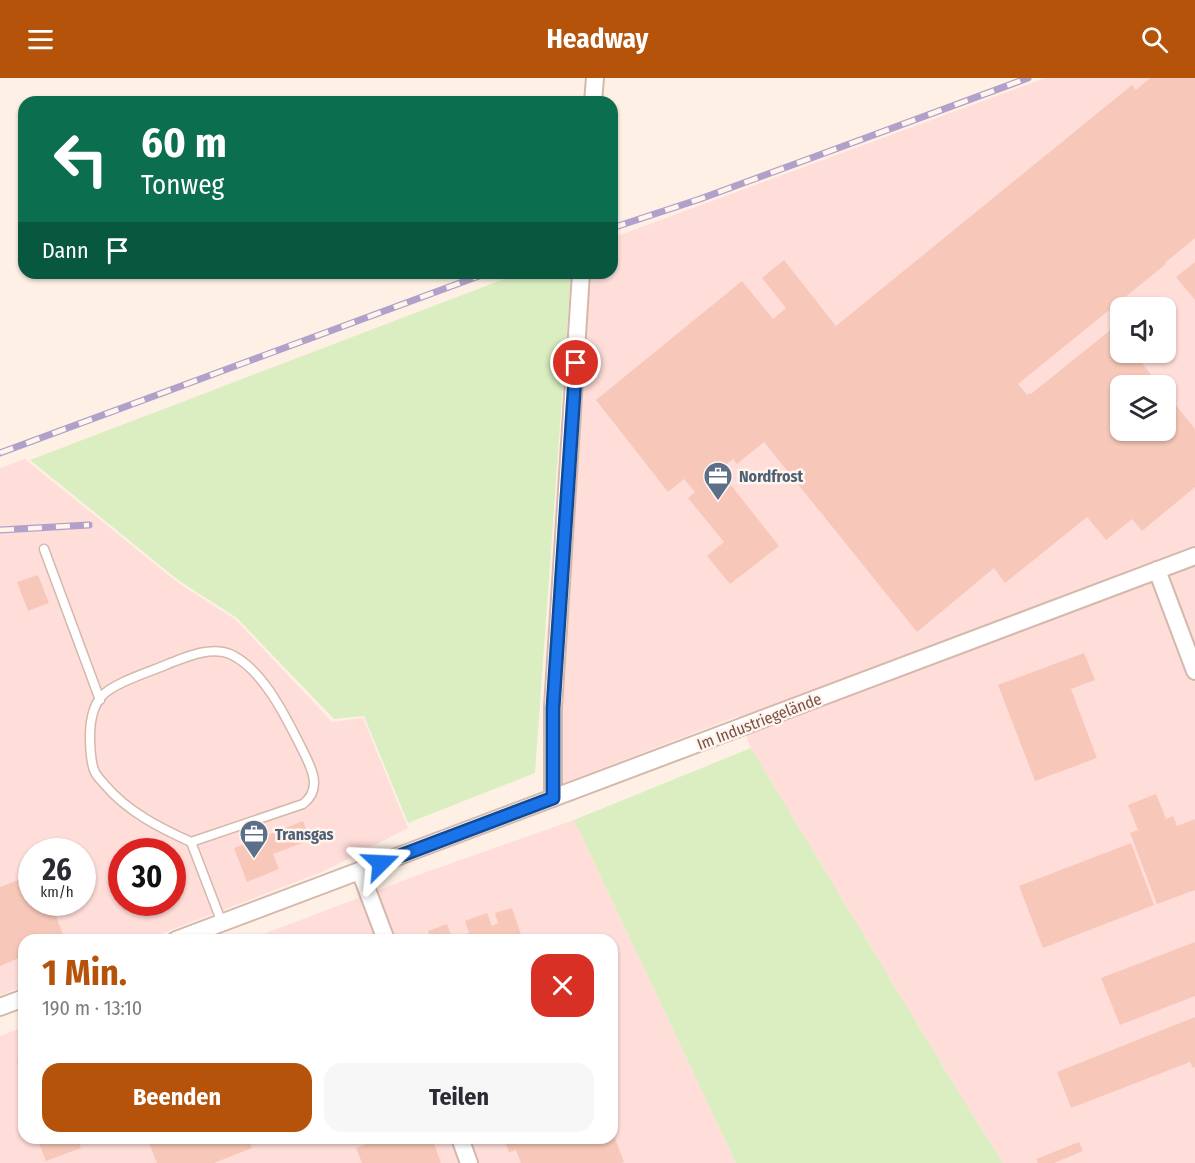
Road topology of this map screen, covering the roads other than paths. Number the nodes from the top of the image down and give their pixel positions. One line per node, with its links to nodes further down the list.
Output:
1 (595, 78): 2 (street)
2 (594, 96)
3 (581, 279): 9 (street)
4 (44, 549): 8 (lane)
5 (1195, 556): 6 (street, Im Industriegelände)
6 (1157, 570): 7 (street); 9 (street, Im Industriegelände)
7 (1195, 671)
8 (99, 700): 10 (lane); 10 (lane)
9 (553, 798): 11 (street, Im Industriegelände)
10 (191, 842): 12 (lane)
11 (360, 871): 12 (street, Im Industriegelände); 14 (street)
12 (222, 923): 13 (street, Im Industriegelände)
13 (192, 934)
14 (384, 934)
15 (18, 1000): 16 (street)
16 (0, 1007)
17 (462, 1144): 18 (street)
18 (469, 1163)

